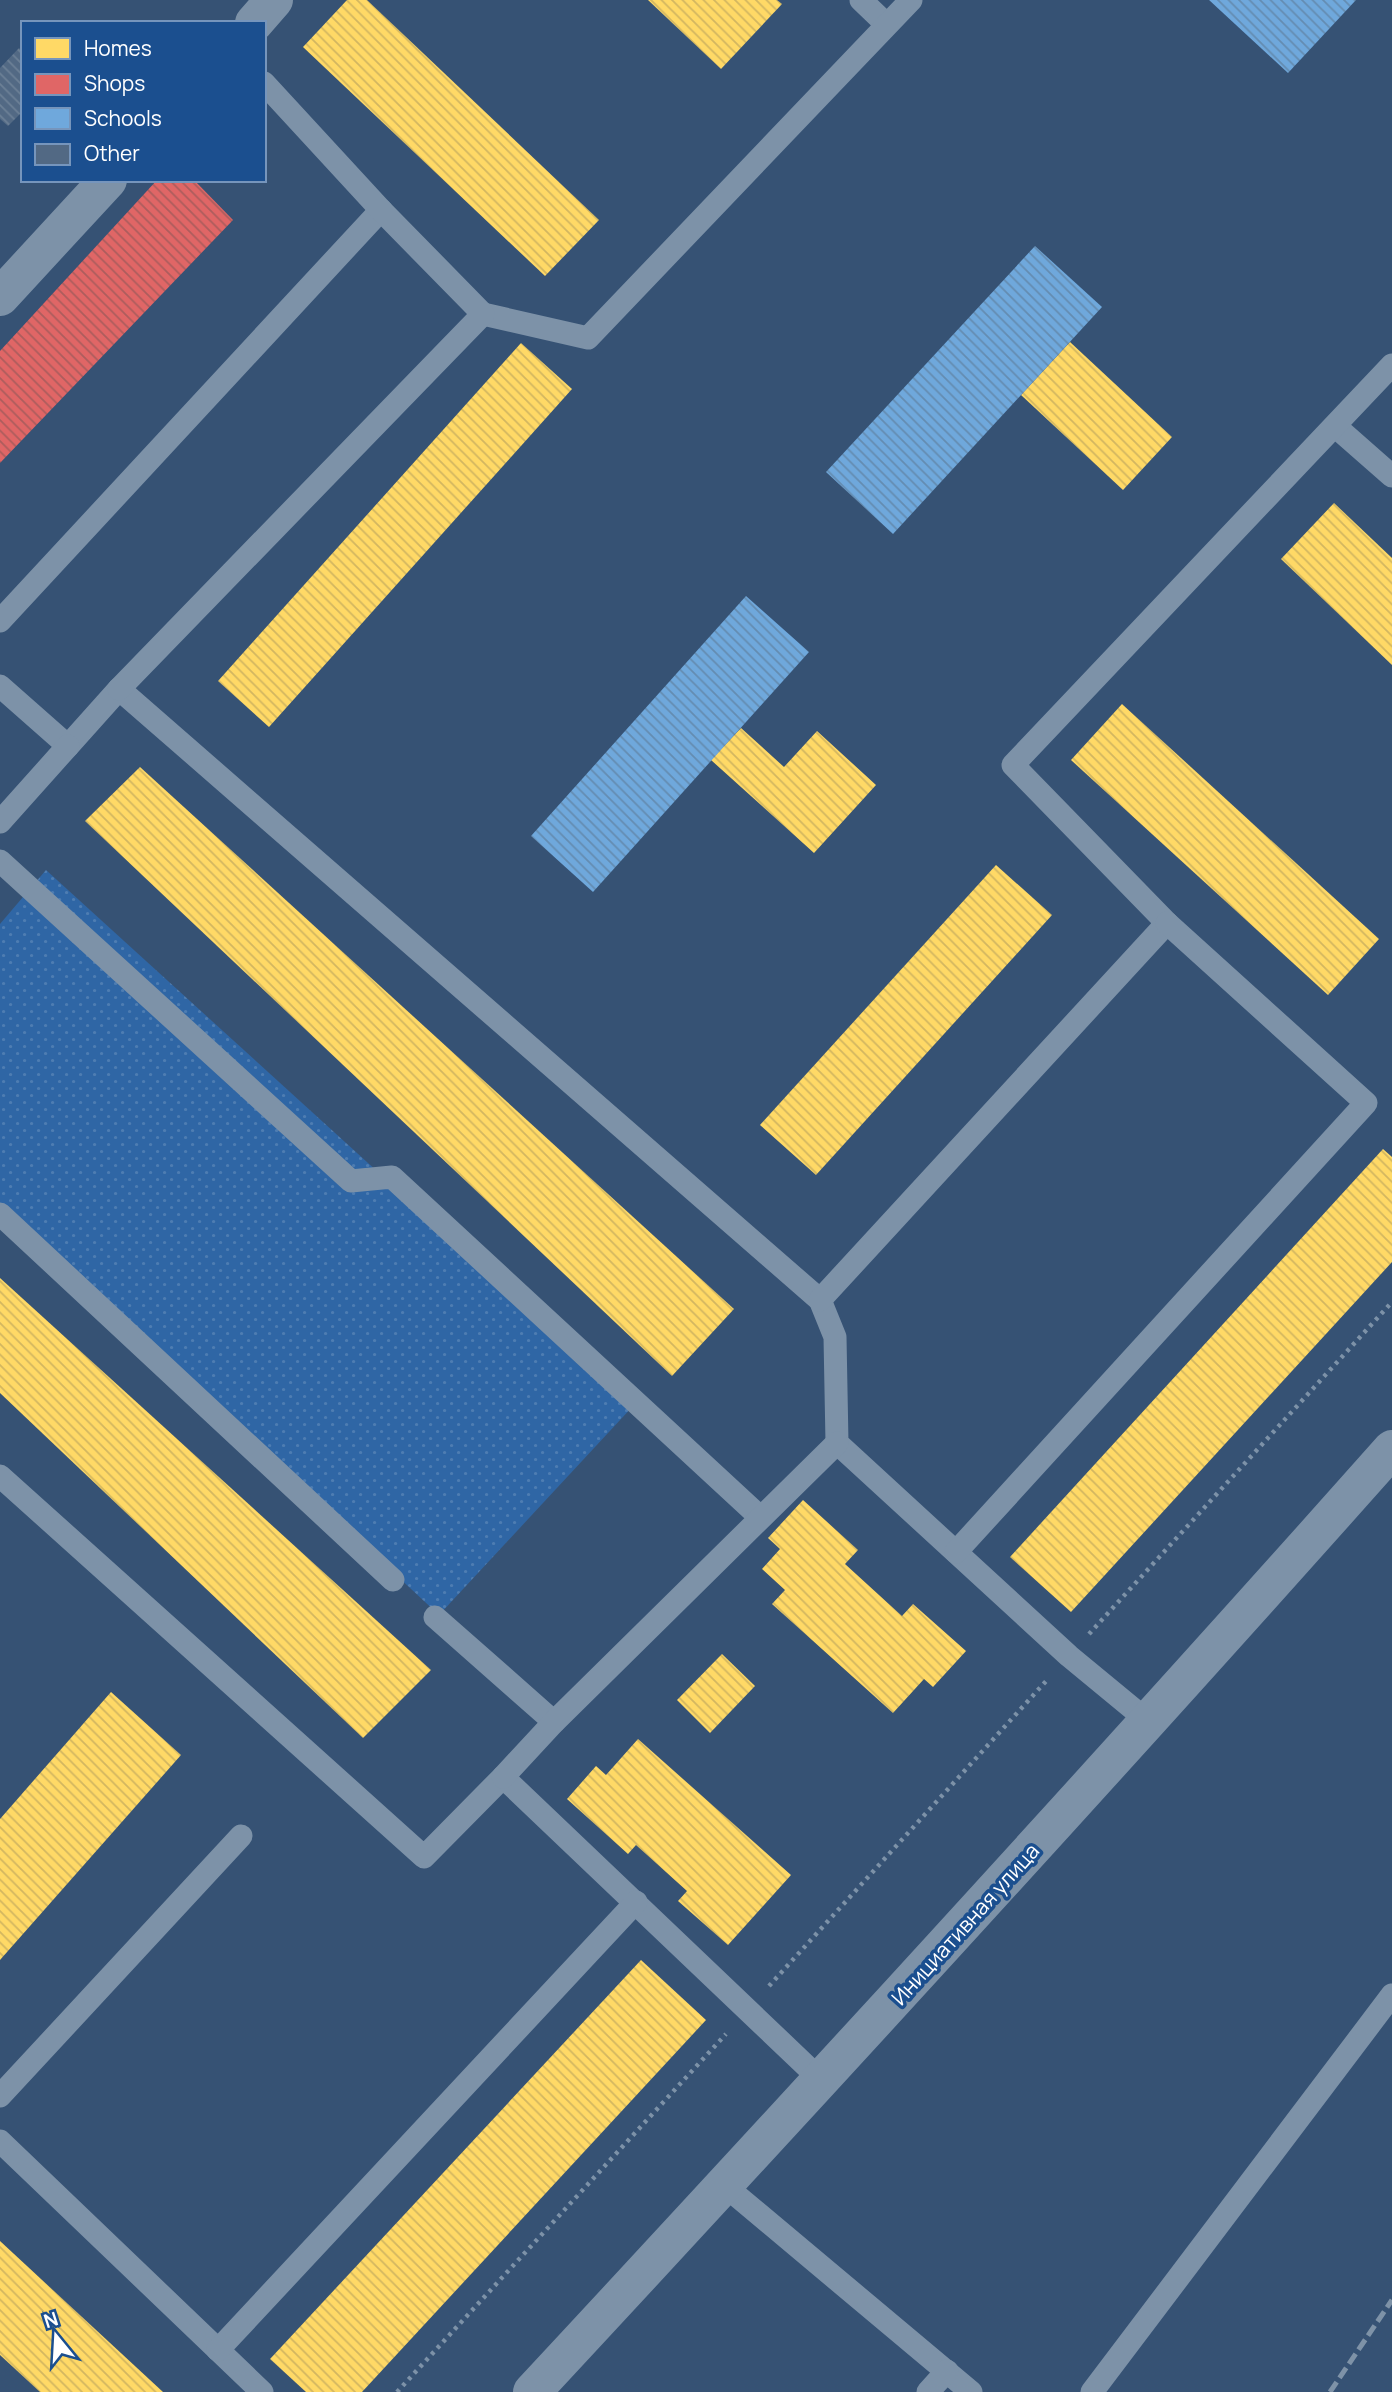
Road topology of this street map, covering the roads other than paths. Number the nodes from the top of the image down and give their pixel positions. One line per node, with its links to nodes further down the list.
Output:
1 (274, 0): 4 (street)
2 (861, 0): 5 (lane)
3 (911, 0): 5 (lane)
4 (256, 21)
5 (886, 24): 10 (lane)
6 (266, 85): 8 (lane)
7 (106, 182): 9 (street)
8 (381, 210): 10 (lane); 14 (lane)
9 (0, 297)
10 (483, 314): 16 (lane)
11 (1392, 365): 12 (lane)
12 (1335, 426): 13 (lane); 20 (lane)
13 (1392, 476)
14 (0, 621)
15 (0, 686): 17 (lane)
16 (119, 689): 17 (lane); 22 (lane)
17 (68, 746): 18 (lane)
18 (0, 822)
19 (0, 861): 26 (lane)
20 (1167, 923): 22 (lane); 27 (lane)
21 (0, 1214): 28 (lane)
22 (820, 1300): 23 (lane)
23 (837, 1443): 26 (lane); 27 (lane)
24 (1392, 1449): 31 (street, Инициативная улица)
25 (0, 1476): 32 (lane)
26 (760, 1517): 30 (lane)
27 (956, 1552): 31 (lane)
28 (393, 1580)
29 (435, 1617): 30 (lane)
30 (554, 1722): 32 (lane)
31 (1149, 1722): 36 (street, Инициативная улица)
32 (503, 1777): 34 (lane)
33 (241, 1836): 37 (lane)
34 (636, 1902): 36 (lane); 40 (lane)
35 (1392, 1995): 46 (lane)
36 (822, 2081): 39 (street, Инициативная улица)
37 (0, 2096)
38 (0, 2141): 40 (lane)
39 (724, 2185): 41 (lane); 43 (street, Инициативная улица)
40 (218, 2350): 42 (lane)
41 (947, 2371): 44 (lane); 45 (lane)
42 (262, 2392)
43 (532, 2392)
44 (928, 2392)
45 (971, 2392)
46 (1092, 2392)

